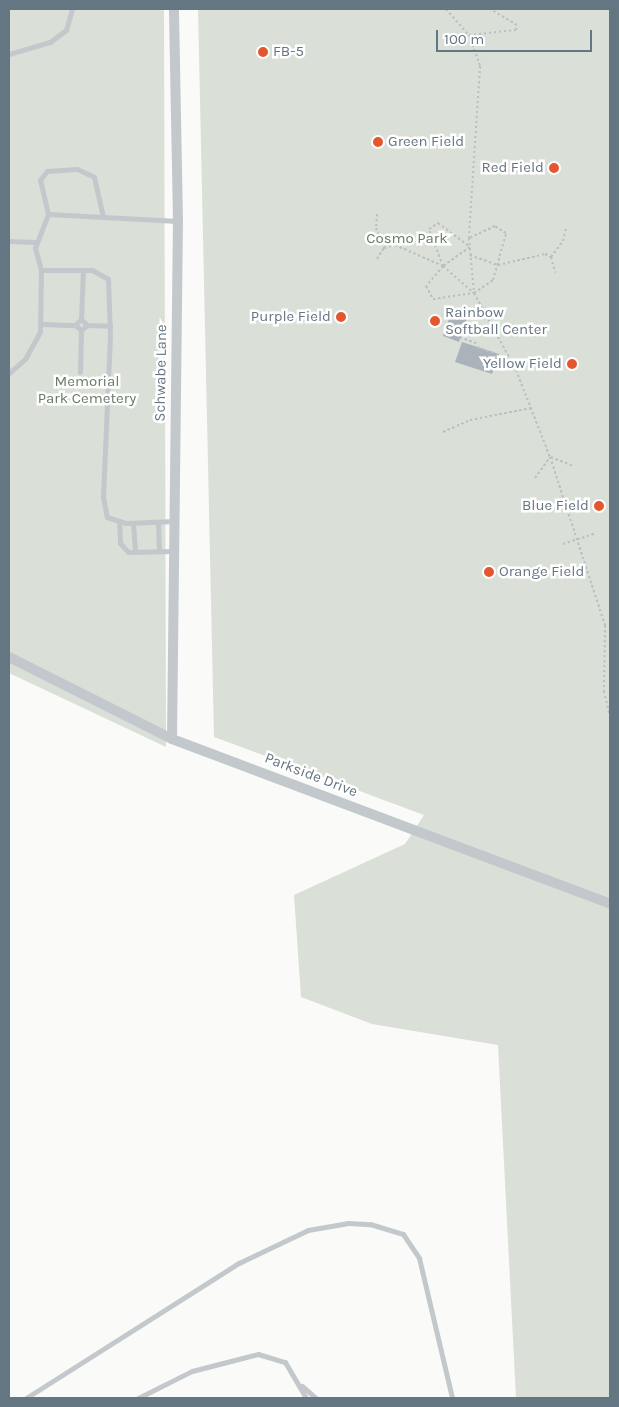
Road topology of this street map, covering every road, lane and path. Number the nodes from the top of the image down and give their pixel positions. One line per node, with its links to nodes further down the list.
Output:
1 (72, 9): 6 (lane)
2 (174, 9): 10 (street, Schwabe Lane)
3 (446, 9): 5 (path)
4 (490, 9): 5 (path)
5 (469, 35): 12 (path)
6 (9, 54)
7 (48, 214): 9 (lane); 9 (lane); 14 (lane)
8 (377, 214): 16 (path)
9 (103, 217): 10 (lane)
10 (178, 221): 42 (street, Schwabe Lane)
11 (566, 228): 18 (path)
12 (469, 238): 15 (path); 20 (path)
13 (9, 241): 14 (lane)
14 (36, 242): 22 (lane)
15 (470, 247): 17 (path); 21 (path); 21 (path)
16 (384, 248): 19 (path); 21 (path)
17 (470, 255): 20 (path); 25 (path)
18 (551, 257): 20 (path); 24 (path)
19 (377, 259)
20 (498, 265): 25 (path)
21 (443, 266): 25 (path); 25 (path)
22 (41, 270): 23 (lane); 27 (lane)
23 (83, 270): 26 (lane); 30 (lane)
24 (555, 272)
25 (474, 293): 33 (path)
26 (81, 319): 28 (lane); 29 (lane)
27 (42, 324): 28 (lane); 34 (lane)
28 (75, 324): 31 (lane)
29 (87, 324): 30 (lane); 31 (lane)
30 (110, 326): 41 (lane)
31 (80, 330): 35 (lane)
32 (460, 337): 33 (path)
33 (510, 359): 36 (path)
34 (9, 372)
35 (80, 372)
36 (531, 408): 37 (path); 38 (path)
37 (442, 432)
38 (550, 457): 39 (path); 40 (path); 46 (path)
39 (573, 466)
40 (536, 478)
41 (119, 521): 43 (lane); 50 (lane)
42 (175, 521): 44 (lane); 49 (street, Schwabe Lane)
43 (133, 522): 44 (lane); 50 (lane)
44 (158, 522): 48 (lane)
45 (594, 534): 46 (path)
46 (577, 539): 47 (path); 52 (path)
47 (563, 544)
48 (158, 551): 49 (lane); 50 (lane)
49 (174, 551): 53 (street, Schwabe Lane)
50 (135, 552)
51 (9, 657): 53 (street, Parkside Drive)
52 (610, 716)
53 (172, 738): 54 (street, Parkside Drive)
54 (610, 904)
55 (301, 1386): 57 (lane); 58 (lane); 59 (lane)
56 (26, 1398): 60 (lane)
57 (138, 1398)
58 (306, 1398)
59 (316, 1398)
60 (452, 1398)

